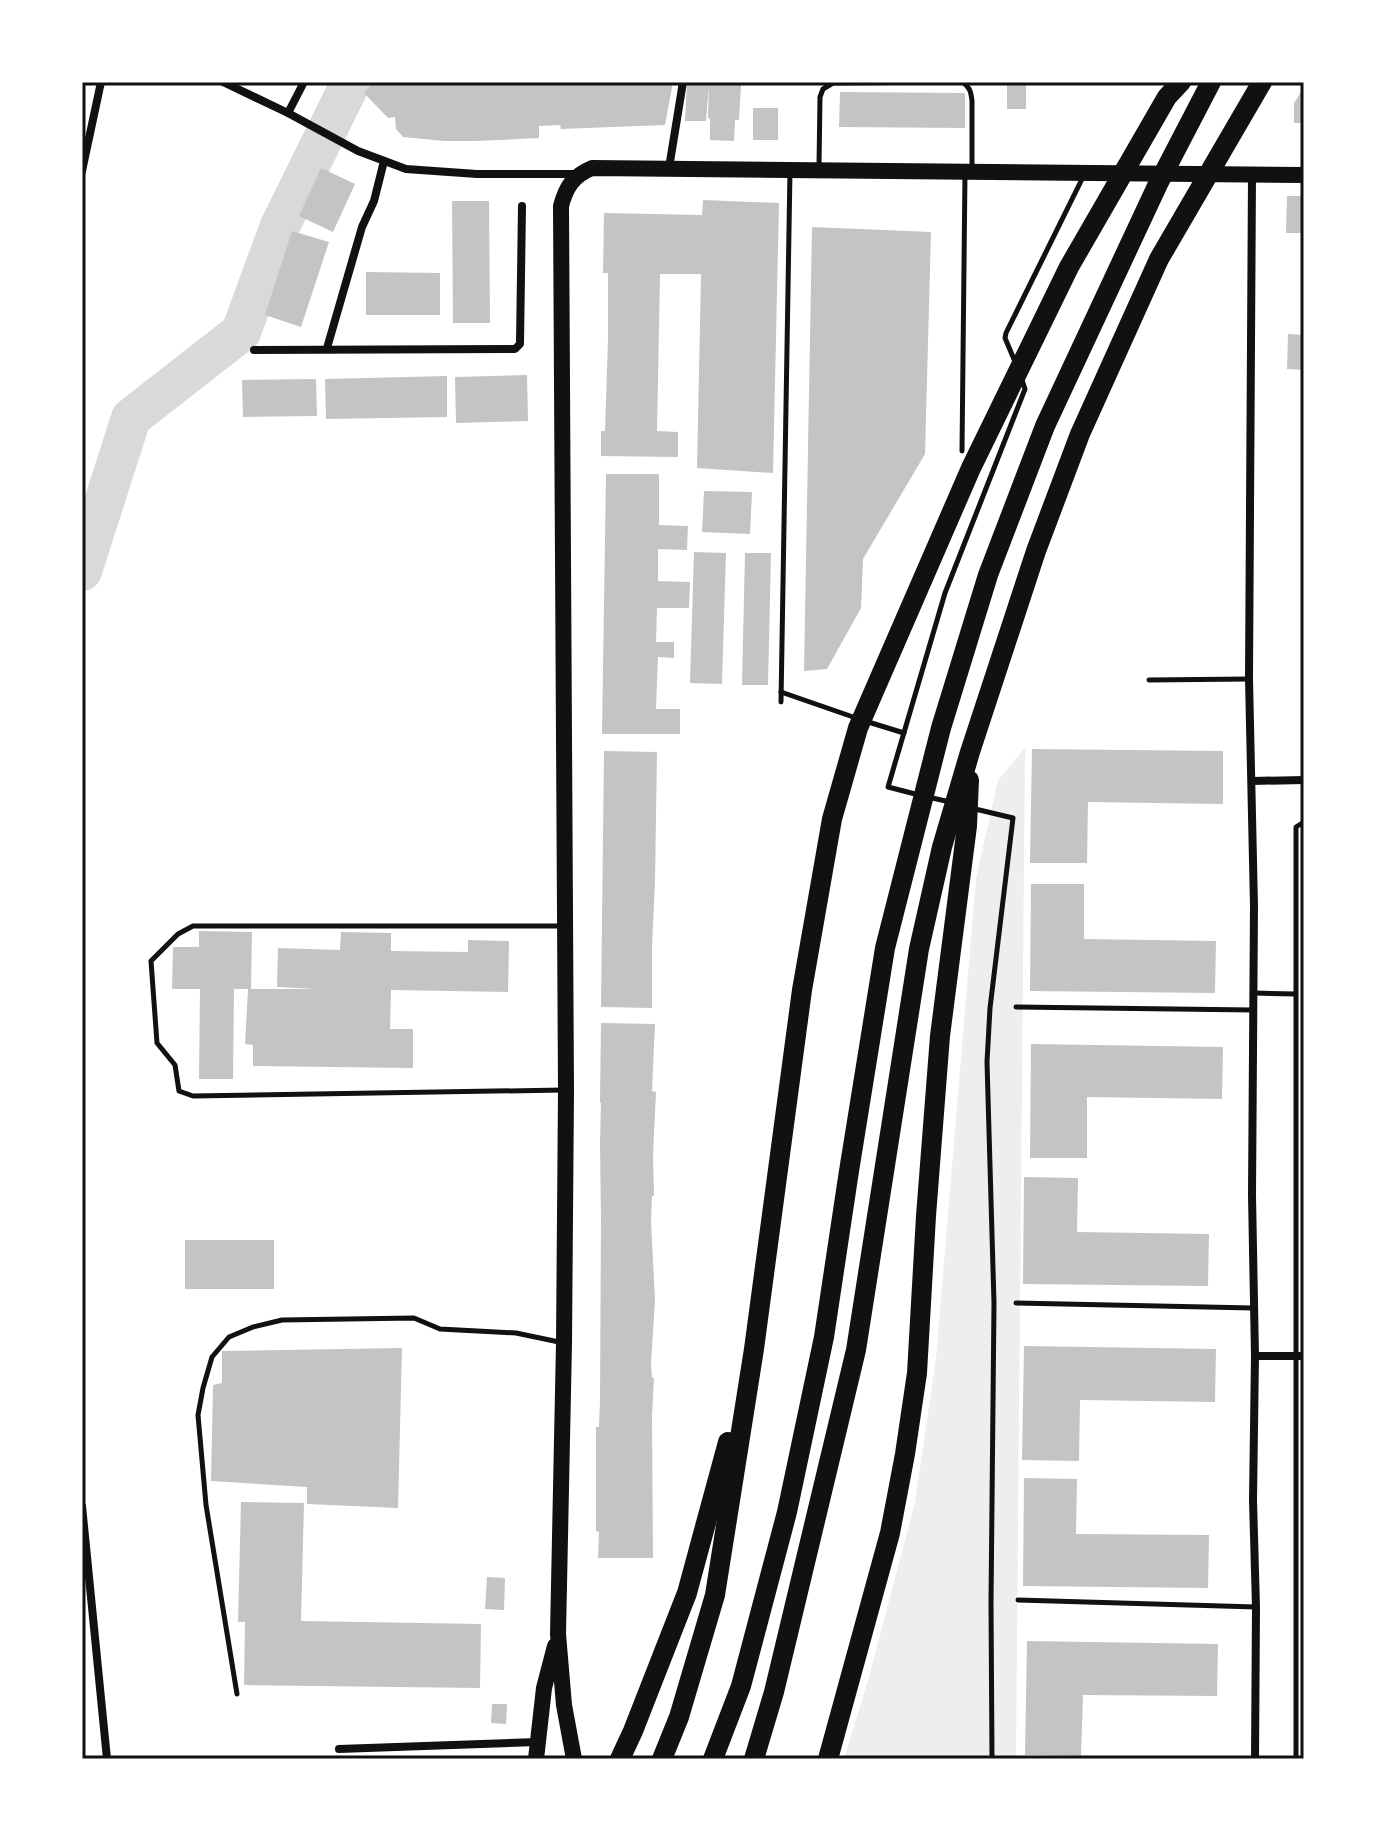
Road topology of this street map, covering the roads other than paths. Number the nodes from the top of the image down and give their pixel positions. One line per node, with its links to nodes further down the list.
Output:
1 (101, 82): 12 (street)
2 (223, 82): 8 (street)
3 (304, 82): 8 (street)
4 (683, 82): 10 (street)
5 (1181, 82): 41 (highway)
6 (1211, 82): 56 (highway)
7 (1262, 82): 28 (highway)
8 (288, 113): 9 (street)
9 (384, 161): 15 (street); 20 (street)
10 (669, 169): 11 (main road); 15 (main road)
11 (790, 170): 13 (main road); 25 (lane)
12 (82, 171)
13 (819, 171): 14 (main road); 14 (lane)
14 (969, 172): 16 (main road); 22 (lane)
15 (579, 174): 32 (main road)
16 (1084, 174): 17 (main road); 27 (lane)
17 (1252, 175): 18 (main road); 23 (street)
18 (1304, 175)
19 (522, 206): 20 (street)
20 (327, 348): 21 (street)
21 (254, 350)
22 (962, 451)
23 (1249, 679): 24 (lane); 30 (street)
24 (1149, 680)
25 (781, 692): 26 (lane); 27 (lane)
26 (781, 702)
27 (904, 733): 59 (lane)
28 (970, 752): 57 (highway); 58 (highway)
29 (1304, 780): 30 (street)
30 (1252, 781): 33 (street)
31 (1304, 822): 34 (lane)
32 (564, 926): 37 (main road); 37 (lane)
33 (1254, 993): 34 (lane); 36 (street)
34 (1295, 994): 43 (lane)
35 (1016, 1007): 36 (lane)
36 (1253, 1010): 39 (street)
37 (566, 1090): 40 (main road)
38 (1016, 1303): 39 (lane)
39 (1254, 1308): 42 (street)
40 (564, 1343): 48 (main road); 49 (lane)
41 (754, 1349): 54 (highway); 55 (highway)
42 (1255, 1356): 43 (street); 47 (street)
43 (1300, 1356): 61 (lane)
44 (82, 1506): 45 (street)
45 (83, 1526): 52 (street)
46 (1018, 1600): 47 (lane)
47 (1256, 1607): 60 (street)
48 (558, 1634): 51 (main road); 53 (main road)
49 (237, 1694)
50 (339, 1749): 51 (street)
51 (536, 1750)
52 (107, 1759)
53 (574, 1759)
54 (620, 1759)
55 (662, 1759)
56 (713, 1759)
57 (754, 1759)
58 (828, 1759)
59 (992, 1759)
60 (1255, 1759)
61 (1296, 1759)

